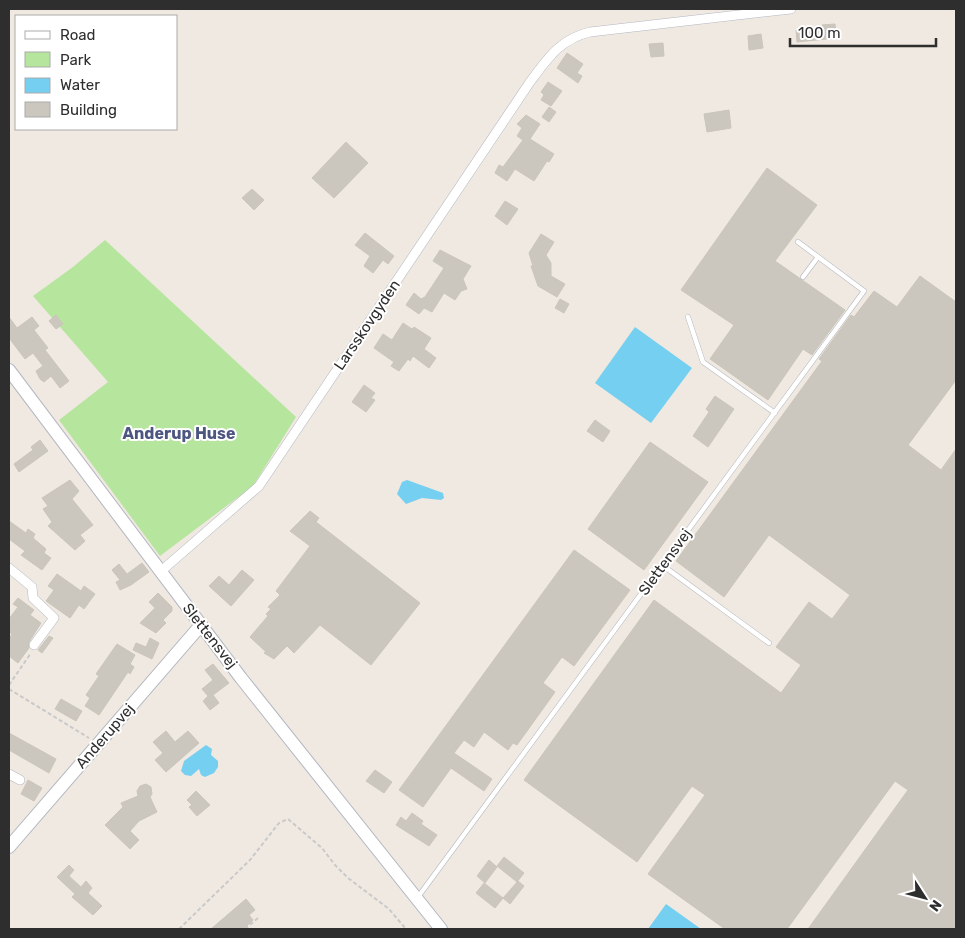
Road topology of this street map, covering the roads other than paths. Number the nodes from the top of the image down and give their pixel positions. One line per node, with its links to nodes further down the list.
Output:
1 (791, 9): 10 (street, Larsskovgyden)
2 (798, 242): 3 (lane, Slettensvej)
3 (818, 256): 4 (lane); 7 (lane, Slettensvej)
4 (803, 276)
5 (688, 317): 7 (lane)
6 (9, 370): 10 (street, Slettensvej)
7 (774, 413): 8 (lane, Slettensvej)
8 (662, 566): 12 (lane); 17 (lane, Slettensvej)
9 (9, 568): 13 (street)
10 (160, 572): 11 (street, Slettensvej)
11 (201, 625): 16 (street, Anderupvej); 17 (street, Slettensvej)
12 (769, 643)
13 (34, 644)
14 (9, 774): 15 (street)
15 (20, 780)
16 (9, 847)
17 (417, 898): 18 (street, Slettensvej)
18 (441, 929)

